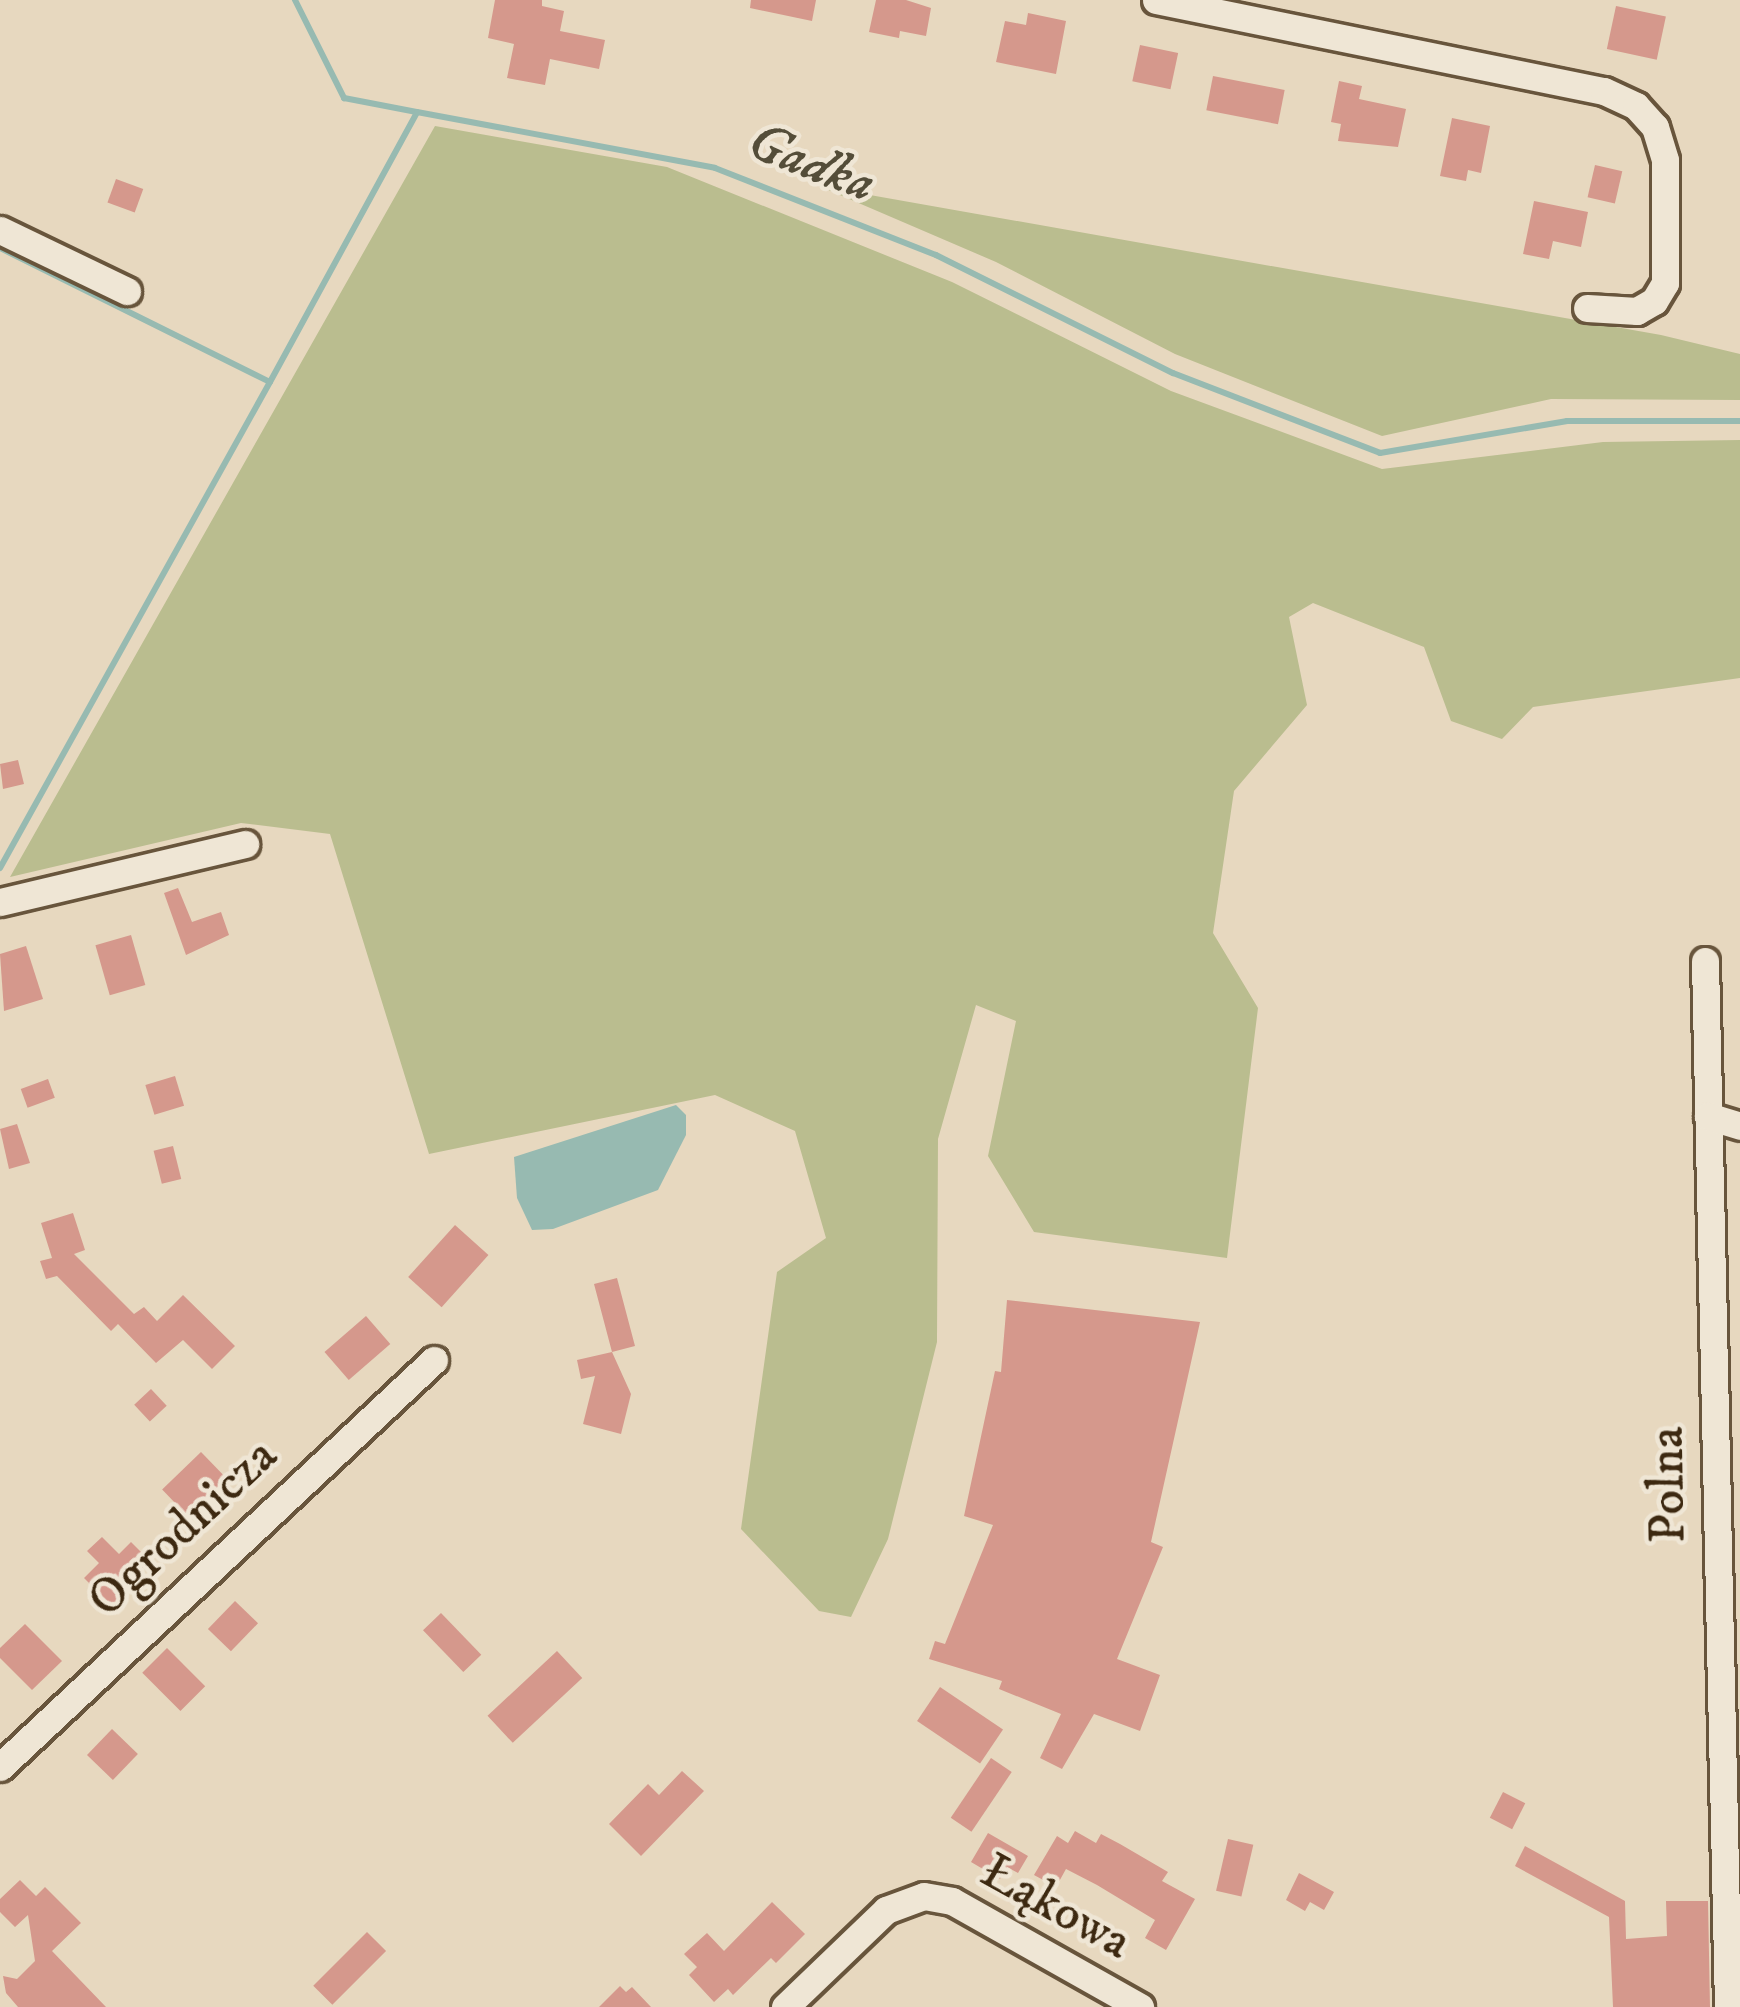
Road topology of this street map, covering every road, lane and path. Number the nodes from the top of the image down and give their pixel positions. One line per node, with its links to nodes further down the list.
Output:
1 (1156, 0): 4 (street)
2 (0, 230): 3 (street)
3 (127, 291)
4 (1586, 308)
5 (245, 844): 6 (street)
6 (0, 902)
7 (1705, 961): 8 (street, Polna)
8 (1708, 1116): 9 (street); 14 (street, Polna)
9 (1740, 1126)
10 (434, 1360): 11 (street, Ogrodnicza)
11 (0, 1767)
12 (785, 2007): 13 (street, Łąkowa)
13 (1140, 2007)
14 (1728, 2007)

